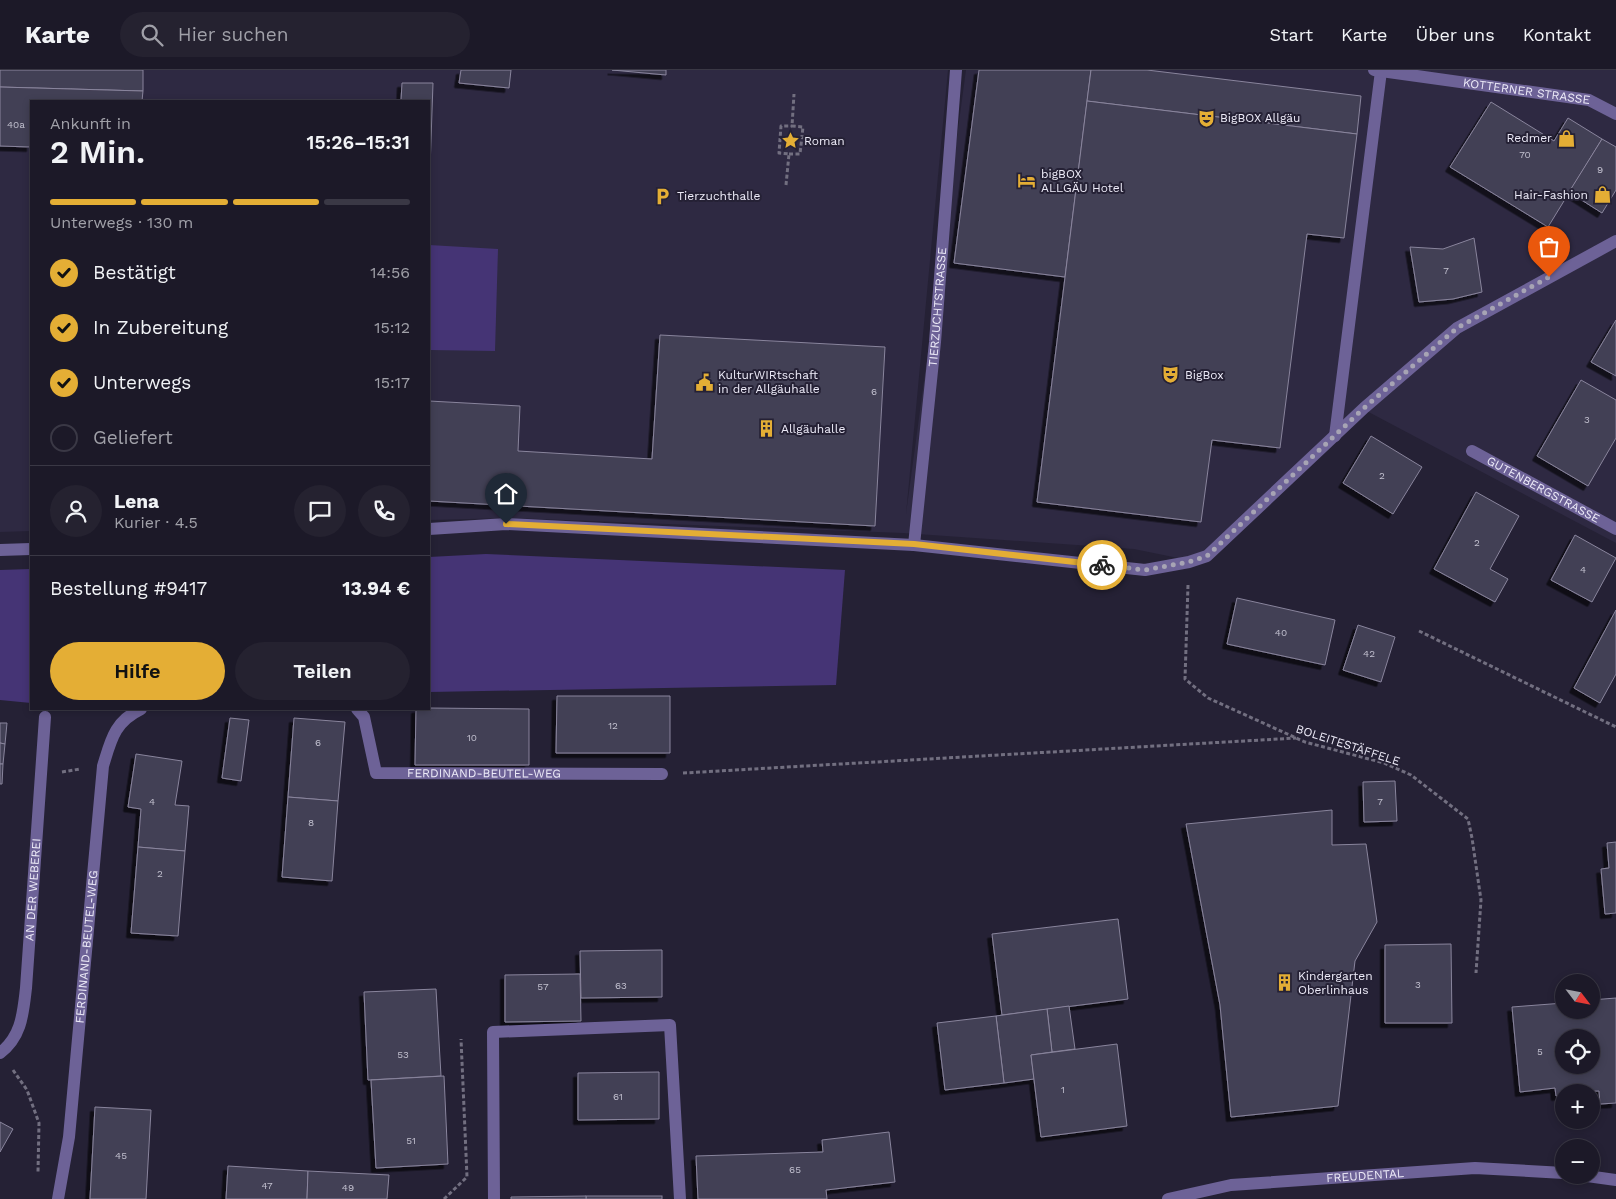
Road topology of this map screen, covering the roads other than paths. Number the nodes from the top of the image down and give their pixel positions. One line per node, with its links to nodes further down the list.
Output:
1 (956, 70): 9 (street, TIERZUCHTSTRASSE)
2 (1377, 70): 3 (street, KOTTERNER STRASSE); 5 (street)
3 (1616, 114)
4 (1616, 240): 5 (street)
5 (1335, 436): 9 (street)
6 (1472, 451): 8 (street, GUTENBERGSTRASSE)
7 (430, 529): 9 (street)
8 (1616, 529)
9 (914, 544)
10 (30, 549): 11 (street)
11 (0, 550)
12 (139, 710): 20 (street, FERDINAND-BEUTEL-WEG)
13 (358, 710): 15 (street, FERDINAND-BEUTEL-WEG)
14 (45, 717): 16 (street, AN DER WEBEREI)
15 (662, 774)
16 (0, 1053)
17 (1555, 1172): 23 (street, FREUDENTAL)
18 (1600, 1178): 19 (street)
19 (1616, 1180)
20 (58, 1199)
21 (494, 1199): 22 (street)
22 (680, 1199)
23 (1168, 1199)

